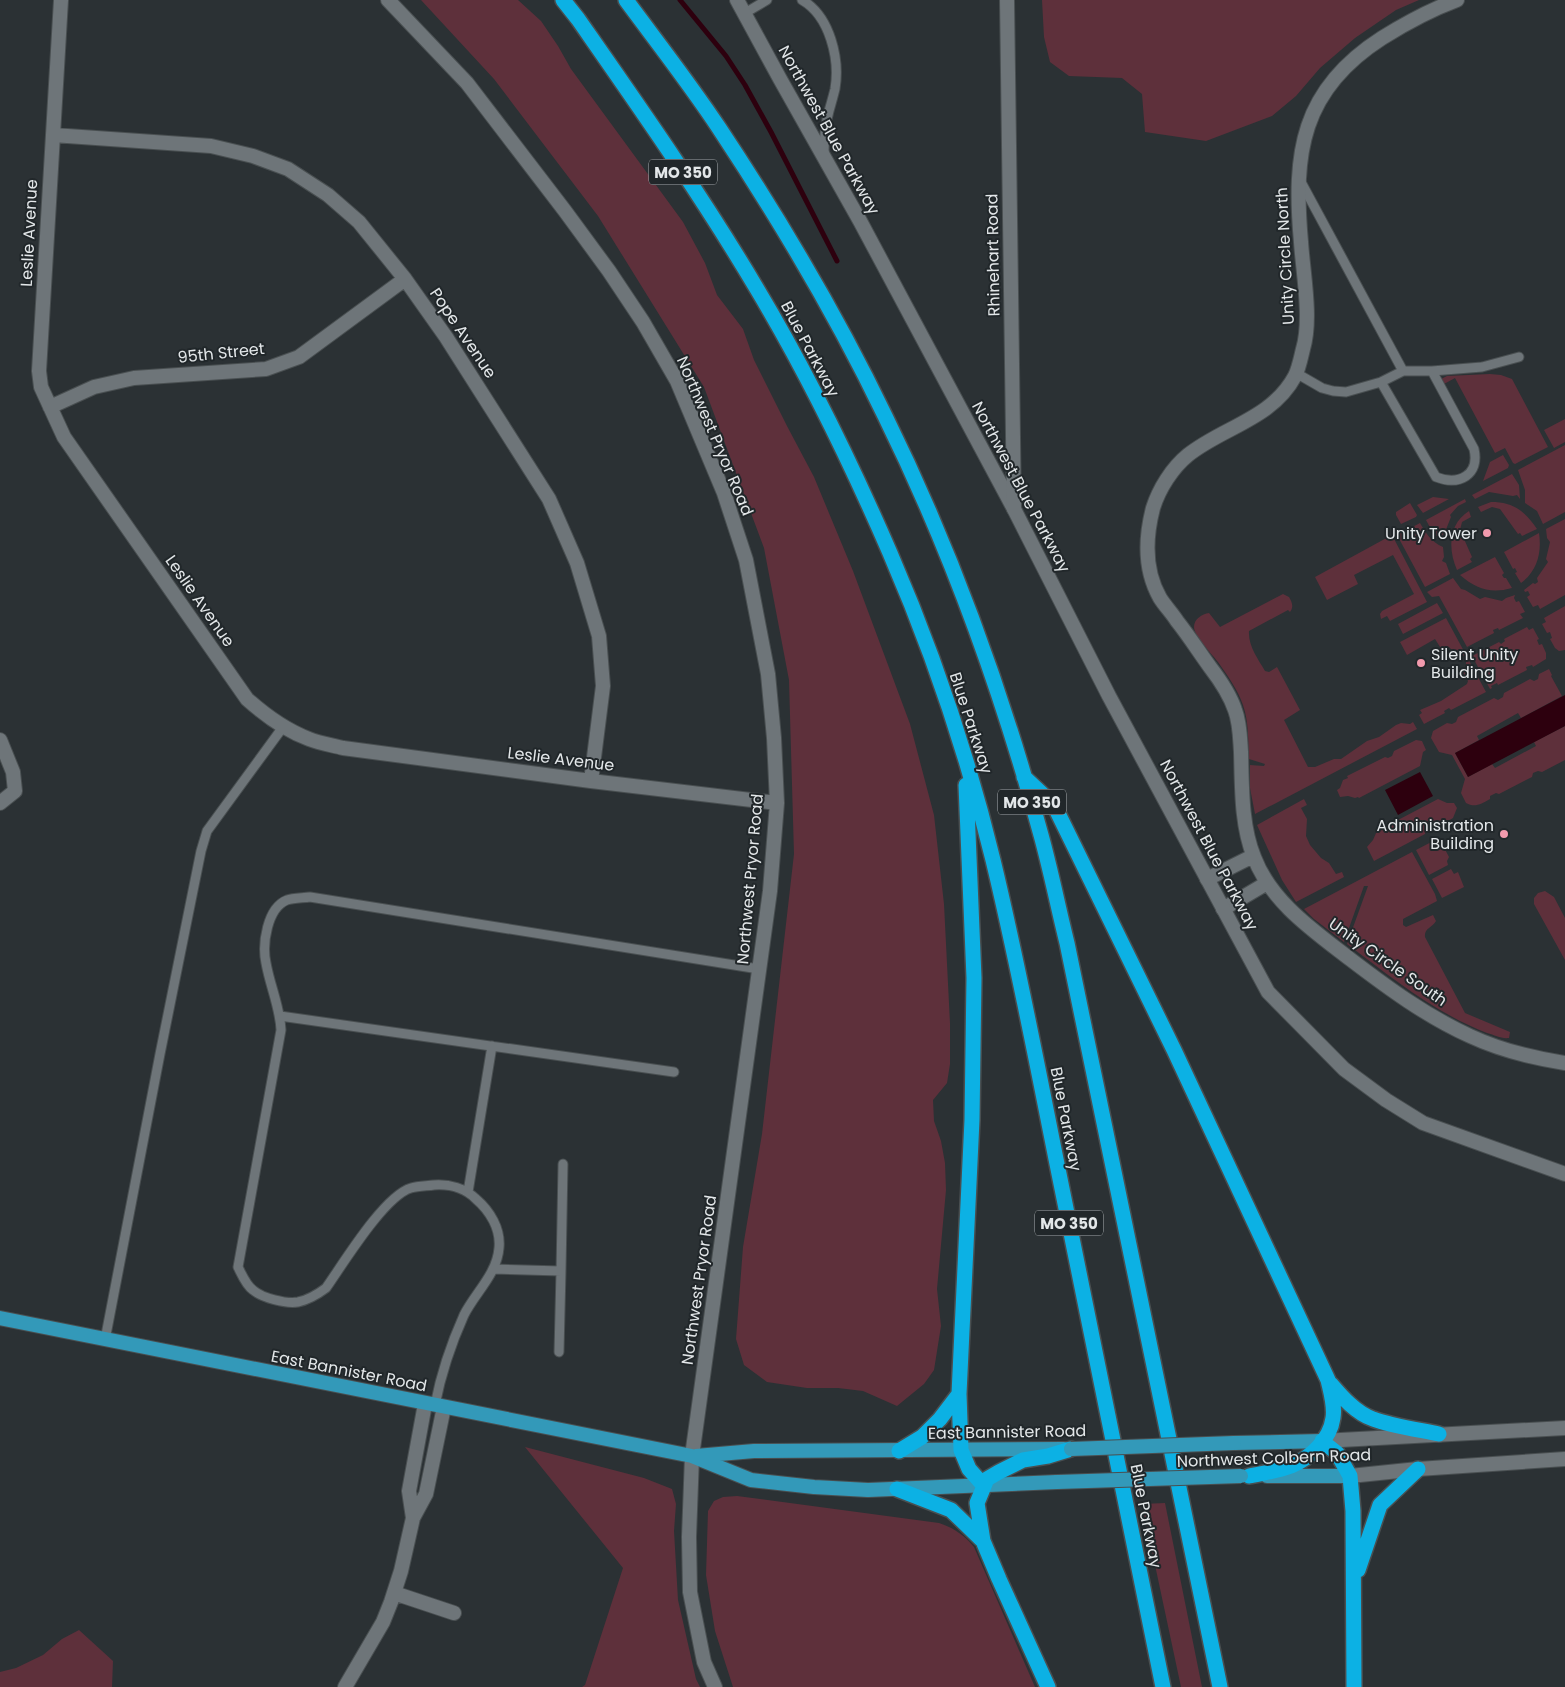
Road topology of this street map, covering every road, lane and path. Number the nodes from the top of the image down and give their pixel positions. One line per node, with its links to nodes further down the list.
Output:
1 (61, 0): 11 (street, Leslie Avenue)
2 (388, 0): 28 (street, Northwest Pryor Road)
3 (563, 0): 24 (highway, Blue Parkway / MO 350)
4 (626, 0): 25 (highway, MO 350)
5 (737, 0): 10 (street, Northwest Blue Parkway)
6 (767, 0): 10 (lane)
7 (802, 0): 12 (lane)
8 (1006, 0): 21 (street, Rhinehart Road)
9 (1458, 0): 13 (street, Unity Circle North)
10 (745, 13): 12 (street, Northwest Blue Parkway)
11 (53, 135): 14 (street, Pope Avenue); 20 (street, Leslie Avenue)
12 (824, 156): 21 (street, Northwest Blue Parkway)
13 (1298, 177): 16 (lane); 18 (street, Unity Circle North)
14 (405, 279): 20 (street, 95th Street); 26 (street, Pope Avenue)
15 (1519, 357): 17 (lane)
16 (1403, 371): 17 (lane); 19 (lane)
17 (1432, 371): 19 (lane)
18 (1296, 374): 19 (lane); 29 (street, Unity Circle North)
19 (1381, 382)
20 (50, 407): 22 (street, Leslie Avenue)
21 (1014, 509): 31 (street, Northwest Blue Parkway)
22 (283, 727): 26 (street, Leslie Avenue); 45 (lane)
23 (0, 740): 27 (street)
24 (965, 761): 48 (highway); 70 (highway, Blue Parkway / MO 350)
25 (1024, 777): 47 (highway); 71 (highway, MO 350)
26 (591, 781): 28 (street, Leslie Avenue)
27 (0, 803)
28 (777, 803): 34 (street, Northwest Pryor Road)
29 (1246, 823): 30 (street, Unity Circle South)
30 (1253, 856): 31 (street); 32 (street, Unity Circle South)
31 (1207, 879): 33 (street, Northwest Blue Parkway)
32 (1267, 884): 33 (street); 37 (street, Unity Circle South)
33 (1223, 909): 40 (street, Northwest Blue Parkway)
34 (759, 969): 35 (lane); 56 (street, Northwest Pryor Road)
35 (280, 1016): 36 (lane); 41 (lane)
36 (492, 1046): 38 (lane); 41 (lane)
37 (1565, 1063)
38 (674, 1072)
39 (563, 1164): 43 (lane)
40 (1565, 1174)
41 (468, 1192): 42 (lane)
42 (493, 1269): 43 (lane); 49 (lane)
43 (561, 1271): 46 (lane)
44 (0, 1318): 45 (main road, East Bannister Road)
45 (105, 1340): 49 (main road, East Bannister Road)
46 (559, 1352)
47 (1328, 1380): 51 (highway); 52 (highway)
48 (959, 1394): 54 (highway); 55 (highway)
49 (435, 1405): 56 (main road, East Bannister Road); 65 (street)
50 (1565, 1428): 51 (street, Northwest Colbern Road)
51 (1439, 1434): 52 (street, Northwest Colbern Road)
52 (1322, 1441): 53 (main road, East Bannister Road, bridge); 59 (highway); 60 (highway)
53 (1071, 1448): 54 (main road, East Bannister Road); 61 (highway)
54 (961, 1450): 55 (main road, East Bannister Road); 61 (highway)
55 (899, 1451): 56 (main road, East Bannister Road)
56 (692, 1456): 62 (main road, East Bannister Road); 68 (street, Northwest Pryor Road)
57 (1565, 1459): 58 (street, Northwest Colbern Road)
58 (1418, 1468): 60 (street, Northwest Colbern Road); 64 (highway)
59 (1245, 1476): 60 (main road, Northwest Colbern Road); 61 (main road, Northwest Colbern Road, bridge)
60 (1350, 1476): 64 (highway)
61 (984, 1486): 62 (main road, East Bannister Road); 63 (highway)
62 (897, 1489): 63 (highway)
63 (984, 1541): 69 (highway)
64 (1355, 1578): 72 (highway)
65 (394, 1593): 66 (street); 67 (street)
66 (454, 1613)
67 (345, 1687)
68 (715, 1687)
69 (1048, 1687)
70 (1163, 1687)
71 (1220, 1687)
72 (1354, 1687)

